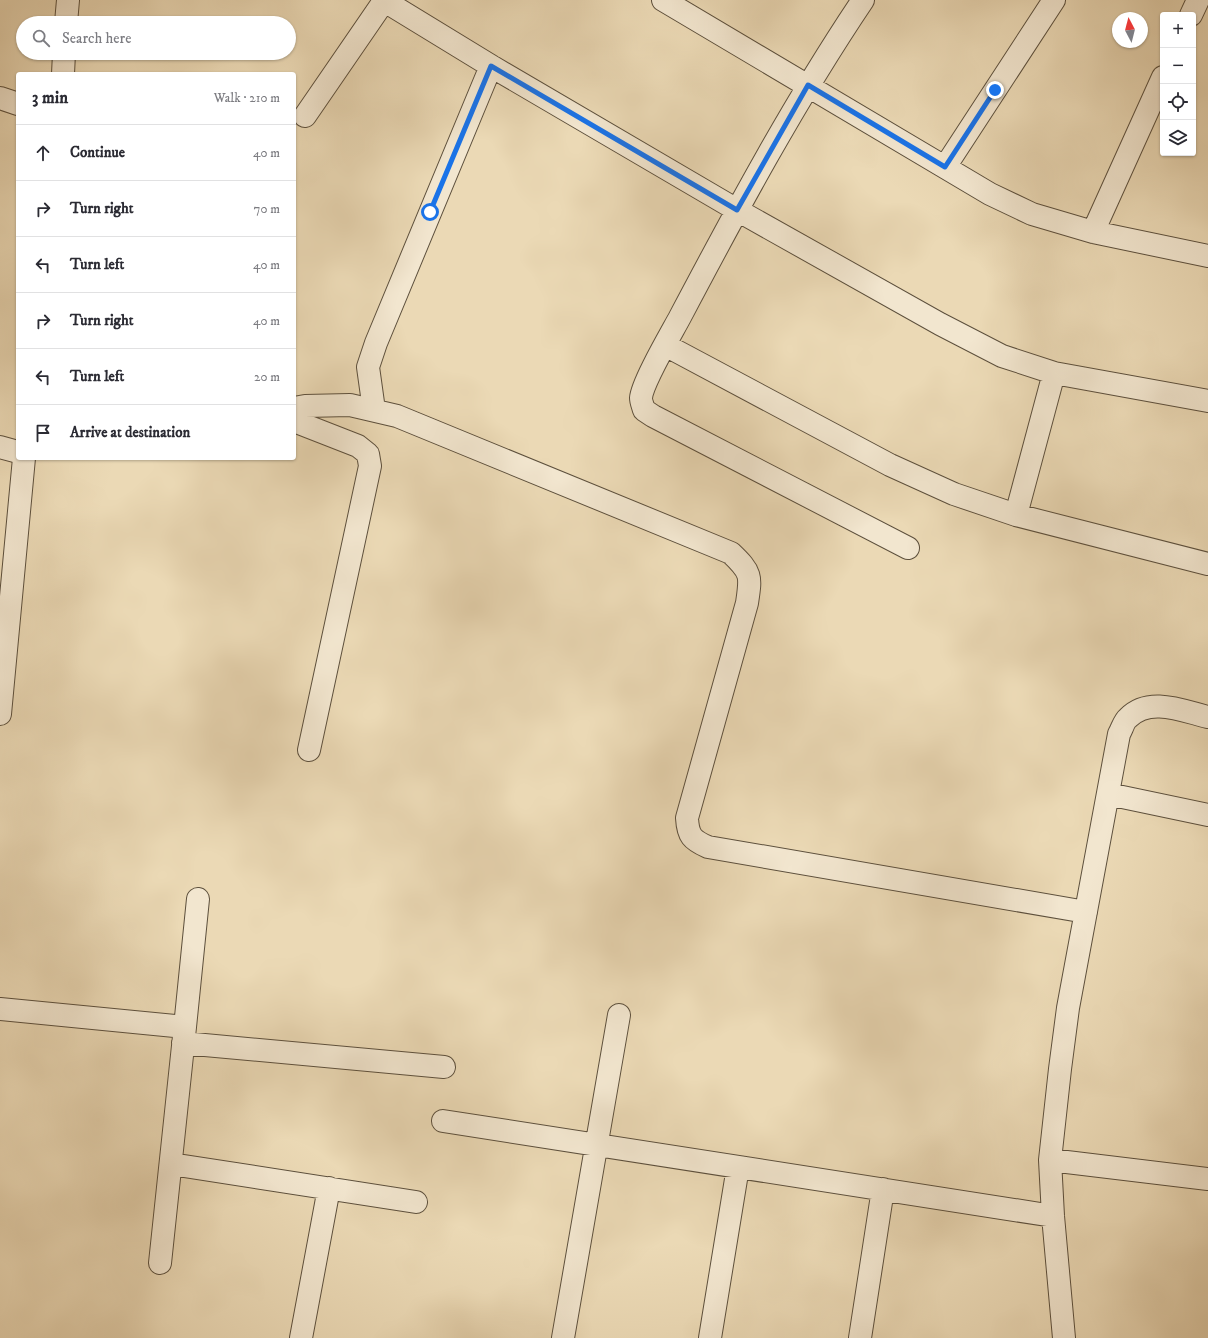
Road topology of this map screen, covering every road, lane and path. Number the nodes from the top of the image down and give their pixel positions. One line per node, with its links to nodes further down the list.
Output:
1 (68, 0): 8 (street)
2 (384, 0): 10 (street); 16 (street)
3 (663, 0): 13 (street)
4 (863, 0): 13 (street)
5 (1054, 0): 17 (street)
6 (1198, 0): 7 (street)
7 (1192, 12)
8 (67, 16)
9 (64, 60): 11 (street)
10 (491, 66): 18 (street); 25 (street)
11 (63, 72)
12 (1160, 83): 19 (street)
13 (808, 85): 17 (street); 18 (street)
14 (0, 98): 15 (street)
15 (16, 103)
16 (305, 116)
17 (945, 167): 19 (street)
18 (737, 210): 21 (street); 22 (street)
19 (1093, 232): 20 (street)
20 (1208, 256)
21 (665, 345): 30 (street); 31 (street)
22 (1054, 373): 23 (street); 30 (street)
23 (1208, 400)
24 (296, 408): 25 (street)
25 (374, 410): 39 (street)
26 (296, 422): 35 (street)
27 (0, 447): 28 (street)
28 (16, 451)
29 (24, 460): 33 (street)
30 (1016, 515): 32 (street)
31 (908, 548)
32 (1208, 564)
33 (0, 714)
34 (1208, 717): 36 (street)
35 (309, 750)
36 (1108, 794): 37 (street); 39 (street)
37 (1208, 815)
38 (198, 899): 42 (street)
39 (1086, 912): 46 (street)
40 (0, 1009): 42 (street)
41 (619, 1015): 45 (street)
42 (184, 1035): 43 (street); 47 (street)
43 (444, 1067)
44 (443, 1121): 45 (street)
45 (596, 1145): 48 (street); 56 (street)
46 (1050, 1160): 49 (street); 53 (street)
47 (171, 1164): 50 (street); 54 (street)
48 (738, 1167): 51 (street); 57 (street)
49 (1208, 1179)
50 (329, 1188): 52 (street); 55 (street)
51 (883, 1189): 53 (street); 58 (street)
52 (416, 1202)
53 (1053, 1216): 59 (street)
54 (160, 1263)
55 (301, 1338)
56 (563, 1338)
57 (710, 1338)
58 (860, 1338)
59 (1064, 1338)

